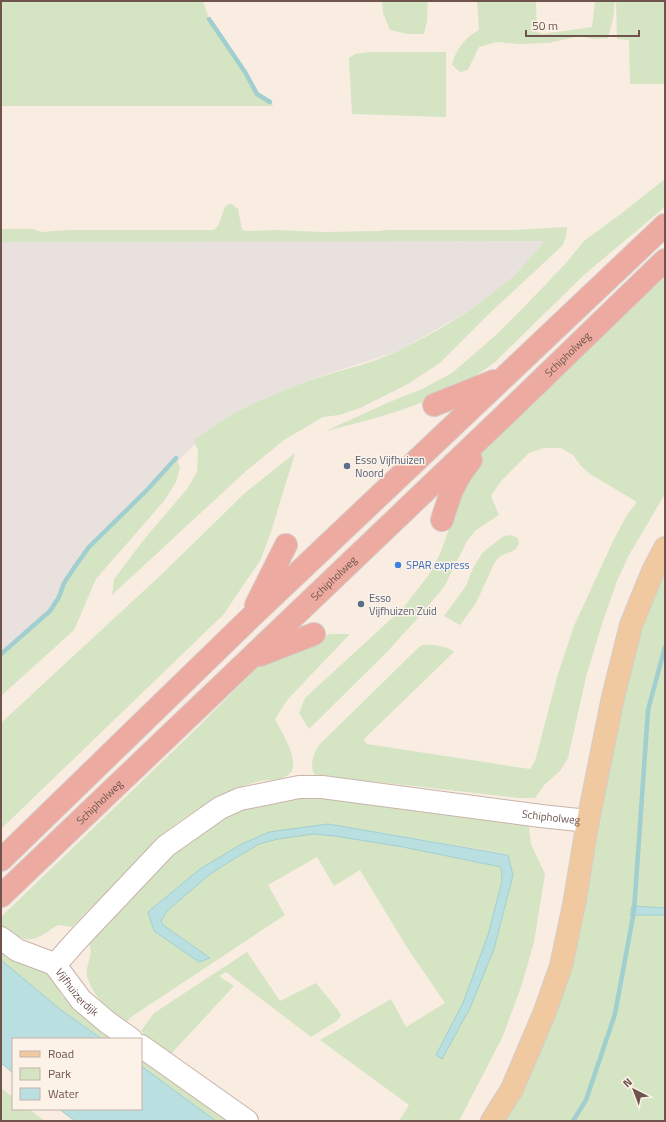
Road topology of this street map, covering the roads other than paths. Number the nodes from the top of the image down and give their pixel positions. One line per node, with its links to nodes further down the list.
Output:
1 (665, 225): 3 (highway)
2 (665, 260): 5 (highway, Schipholweg)
3 (503, 378): 4 (highway); 9 (highway)
4 (434, 405)
5 (508, 411): 6 (highway); 11 (highway, Schipholweg)
6 (442, 520)
7 (286, 545): 9 (highway)
8 (665, 548): 12 (main road, Schipholweg)
9 (248, 620): 13 (highway)
10 (314, 634): 11 (highway)
11 (248, 660): 14 (highway, Schipholweg)
12 (588, 821): 16 (street, Schipholweg); 20 (main road, Schipholweg)
13 (1, 860)
14 (1, 896)
15 (1, 938): 16 (street, Vijfhuizerdijk)
16 (55, 965): 17 (street, Vijfhuizerdijk)
17 (130, 1038)
18 (142, 1047): 19 (street)
19 (248, 1121)
20 (492, 1121)

